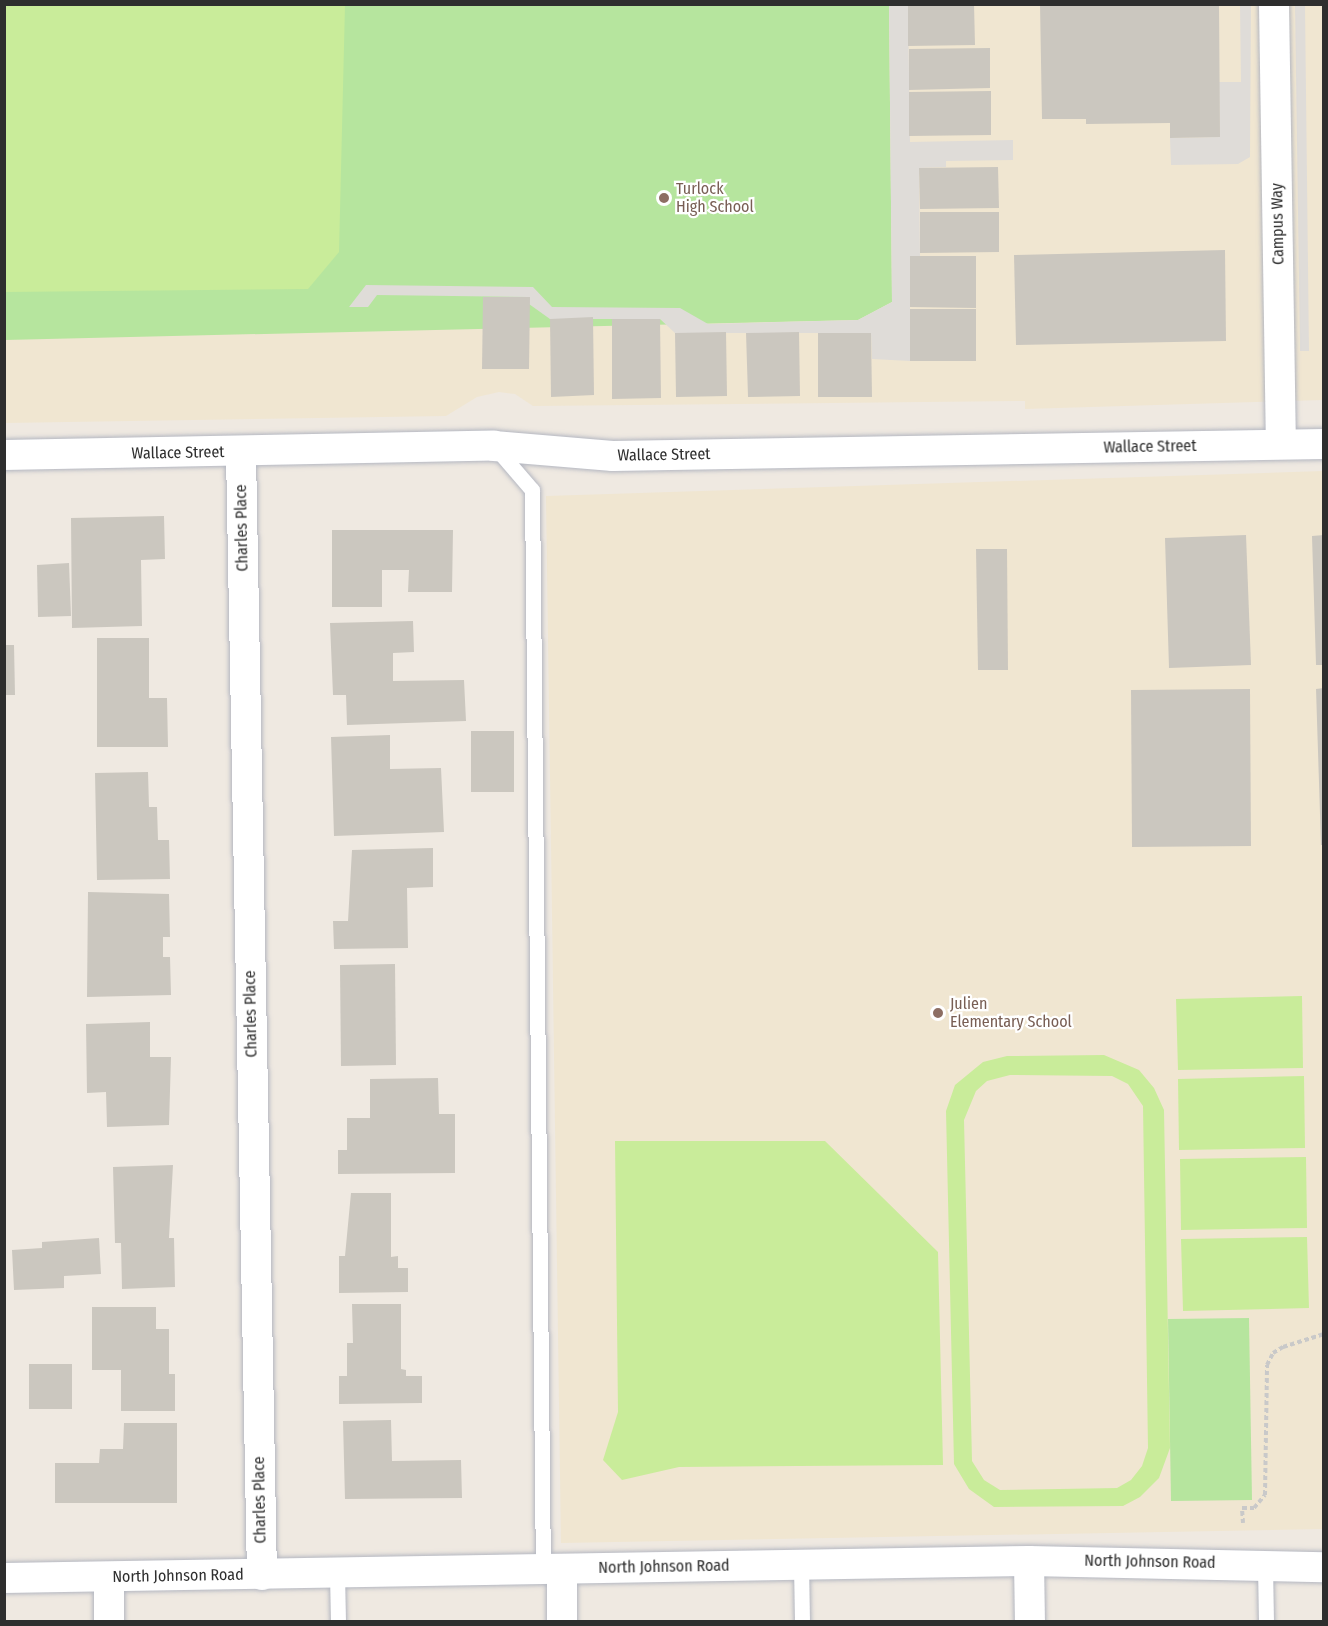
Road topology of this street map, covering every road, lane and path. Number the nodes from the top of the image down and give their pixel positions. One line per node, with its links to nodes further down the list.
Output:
1 (1274, 4): 2 (street, Campus Way)
2 (1281, 444): 3 (street, Wallace Street); 4 (street, Wallace Street)
3 (1323, 444)
4 (494, 446): 5 (street, Wallace Street); 13 (lane)
5 (241, 453): 6 (street, Wallace Street); 15 (street, Charles Place)
6 (4, 455)
7 (1323, 1334): 8 (path)
8 (1243, 1523)
9 (1029, 1560): 10 (street, North Johnson Road); 11 (street, North Johnson Road); 22 (street)
10 (801, 1564): 13 (street, North Johnson Road); 21 (lane)
11 (1265, 1565): 12 (street, North Johnson Road); 23 (lane)
12 (1323, 1567)
13 (553, 1569): 14 (street, North Johnson Road); 20 (street)
14 (337, 1573): 15 (street, North Johnson Road); 19 (lane)
15 (262, 1575): 17 (street, North Johnson Road)
16 (4, 1578): 17 (street, North Johnson Road)
17 (109, 1578): 18 (street)
18 (109, 1622)
19 (338, 1622)
20 (562, 1622)
21 (802, 1622)
22 (1030, 1622)
23 (1266, 1622)

